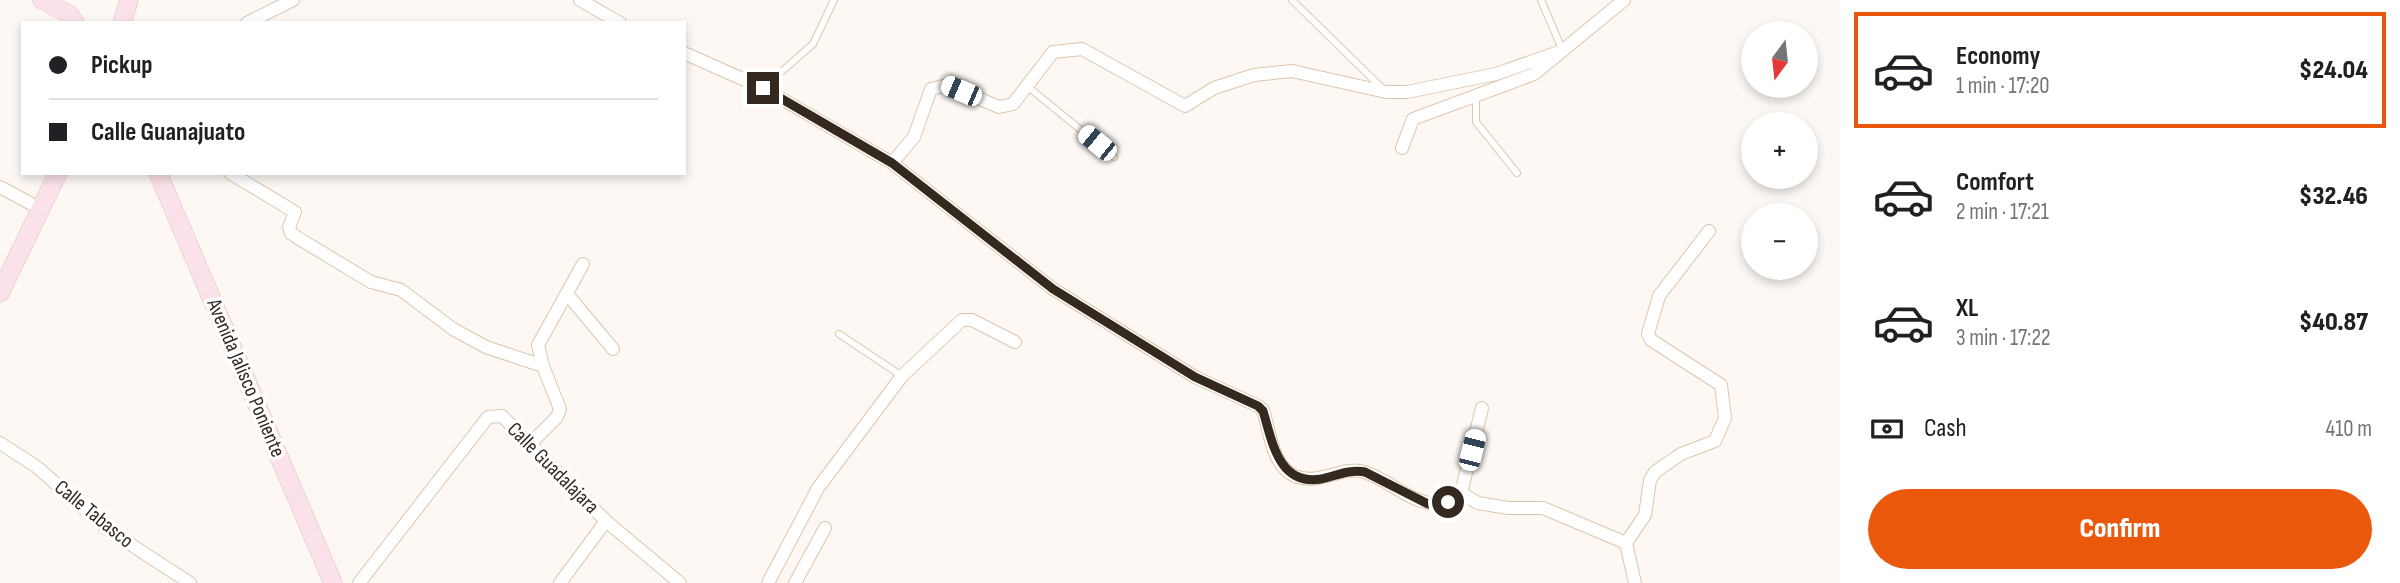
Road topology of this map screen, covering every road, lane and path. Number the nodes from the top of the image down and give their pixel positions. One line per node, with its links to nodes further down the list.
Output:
1 (42, 0): 9 (street)
2 (129, 0): 10 (street)
3 (293, 0): 11 (street)
4 (580, 0): 12 (street)
5 (834, 0): 16 (lane)
6 (1292, 0): 17 (lane)
7 (1541, 0): 13 (lane)
8 (1624, 0): 13 (street)
9 (74, 21)
10 (123, 21)
11 (251, 21)
12 (617, 21)
13 (1560, 51): 17 (street); 18 (street)
14 (686, 54): 16 (street)
15 (1027, 86): 17 (street); 20 (lane); 21 (street)
16 (763, 88): 21 (street)
17 (1386, 92)
18 (1476, 94): 19 (street); 22 (lane)
19 (1402, 148)
20 (1114, 157)
21 (892, 163): 40 (street)
22 (1517, 173)
23 (57, 175): 27 (street)
24 (159, 175): 45 (street, Avenida Jalisco Poniente)
25 (233, 175): 35 (street)
26 (0, 187): 27 (street)
27 (39, 208): 30 (street)
28 (1709, 232): 43 (street)
29 (583, 264): 31 (street)
30 (0, 293)
31 (567, 294): 34 (street); 35 (street)
32 (839, 334): 36 (lane)
33 (1015, 342): 36 (street)
34 (613, 349)
35 (543, 366): 39 (street)
36 (902, 376): 49 (street)
37 (1482, 408): 40 (street)
38 (0, 443): 44 (street, Calle Tabasco)
39 (530, 444): 41 (street, Calle Guadalajara); 46 (street, Calle Guadalajara)
40 (1461, 493): 43 (street)
41 (606, 521): 47 (street); 48 (street, Calle Guadalajara)
42 (825, 528): 50 (street)
43 (1626, 543): 51 (street)
44 (190, 583)
45 (333, 583)
46 (359, 583)
47 (561, 583)
48 (681, 583)
49 (768, 583)
50 (795, 583)
51 (1635, 583)

